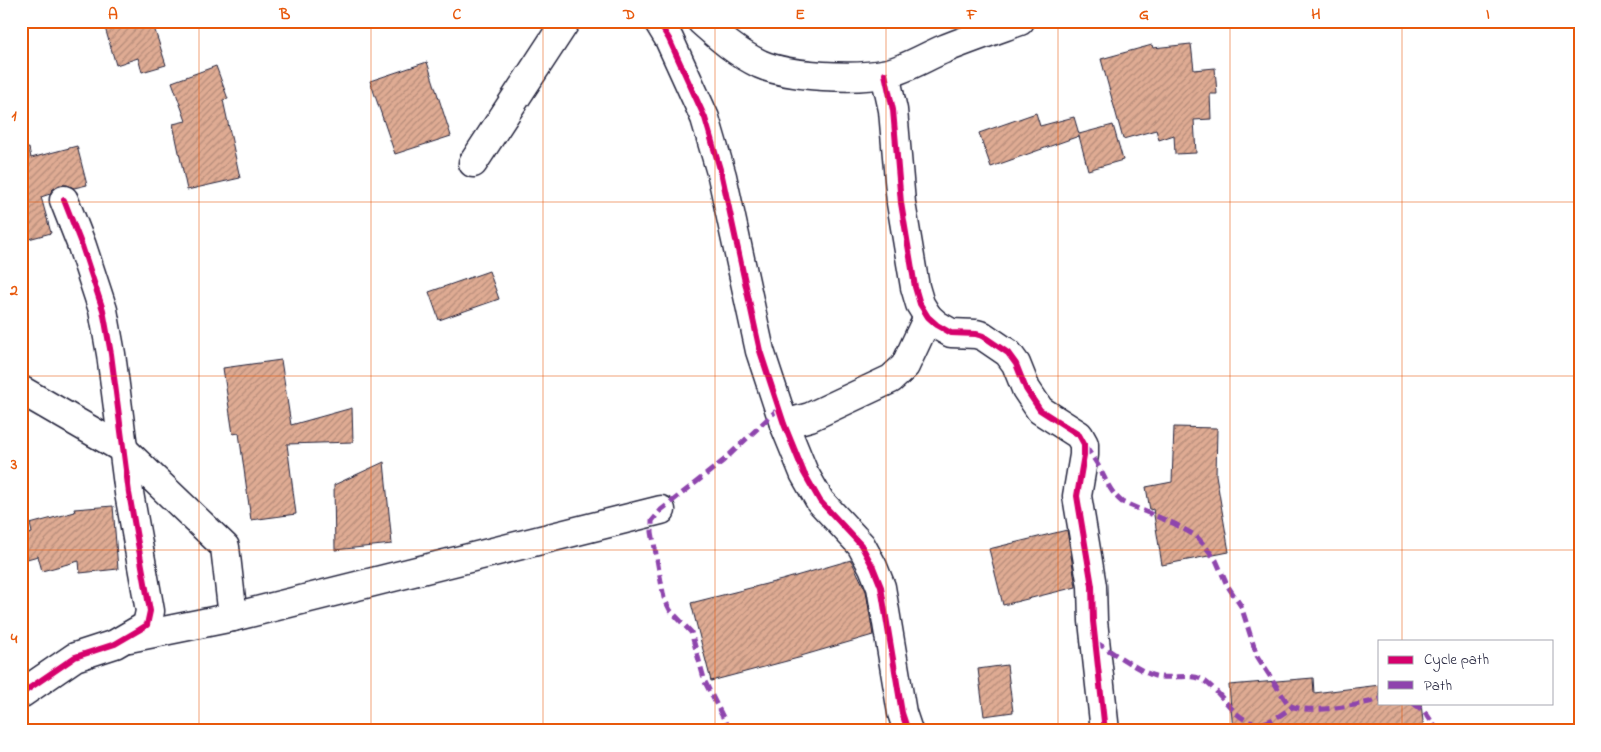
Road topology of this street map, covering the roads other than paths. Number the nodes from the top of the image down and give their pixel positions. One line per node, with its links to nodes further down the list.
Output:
1 (566, 21): 6 (street)
2 (658, 21): 10 (street)
3 (702, 21): 5 (street)
4 (1020, 21): 5 (street)
5 (886, 74): 8 (street)
6 (473, 163)
7 (64, 200): 11 (street)
8 (928, 316): 10 (street); 17 (street)
9 (21, 390): 11 (street)
10 (784, 424): 16 (street)
11 (123, 449): 13 (street); 14 (street)
12 (661, 510): 13 (street)
13 (233, 617): 14 (street)
14 (128, 638): 15 (street)
15 (21, 694)
16 (908, 731)
17 (1105, 731)

